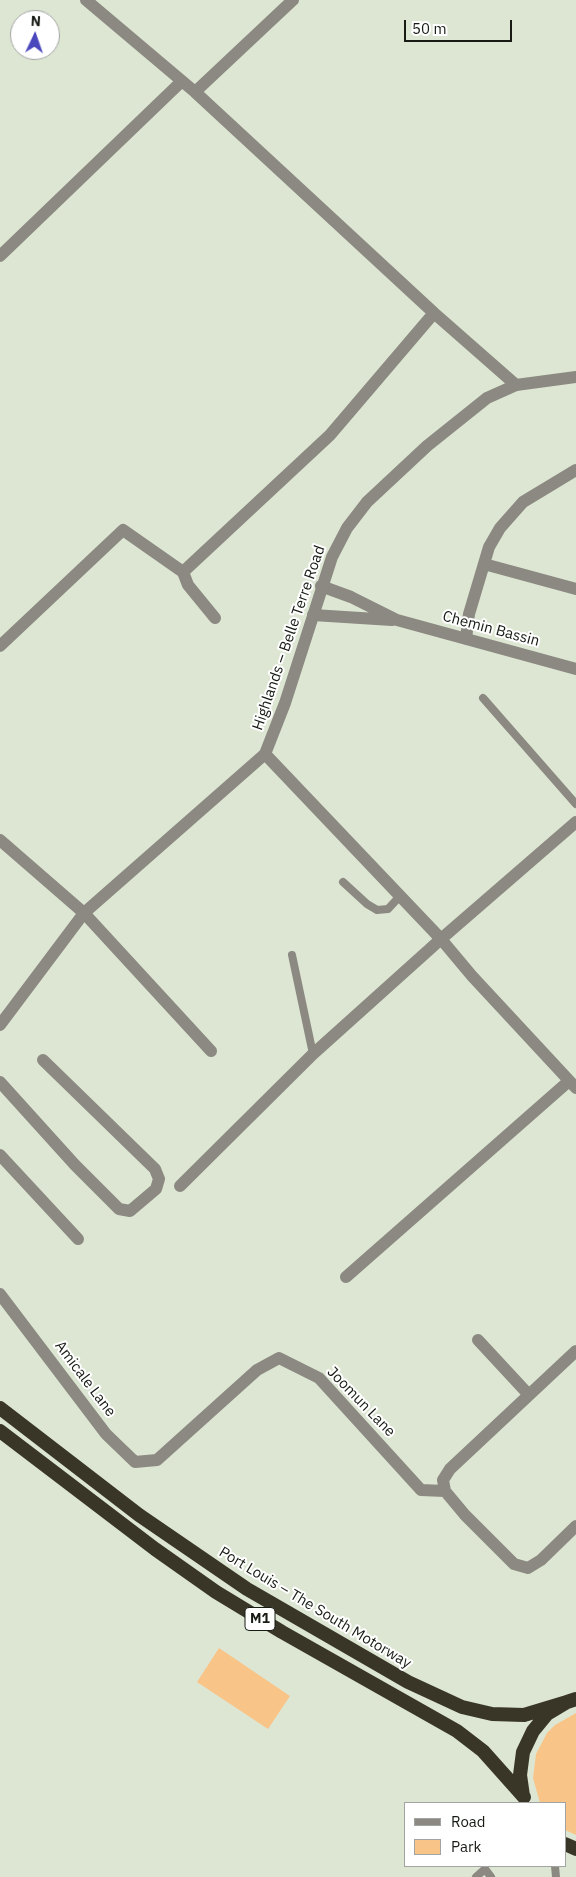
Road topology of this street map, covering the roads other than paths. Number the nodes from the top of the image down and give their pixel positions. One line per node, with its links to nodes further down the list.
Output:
1 (86, 0): 3 (street)
2 (293, 0): 4 (street)
3 (182, 81): 4 (street); 5 (street)
4 (195, 92): 6 (street)
5 (0, 256)
6 (434, 313): 8 (street); 11 (street)
7 (576, 377): 8 (street, Highlands – Belle Terre Road)
8 (516, 385): 12 (street, Highlands – Belle Terre Road)
9 (576, 470): 10 (street)
10 (484, 564): 13 (street); 17 (street)
11 (183, 572): 15 (street); 18 (street)
12 (321, 586): 14 (street, Highlands – Belle Terre Road); 16 (street)
13 (576, 589)
14 (312, 615): 16 (street); 21 (street, Highlands – Belle Terre Road)
15 (215, 618)
16 (397, 620): 17 (street, Chemin Bassin)
17 (466, 639): 19 (street, Chemin Bassin)
18 (0, 646)
19 (576, 669)
20 (484, 698): 22 (lane)
21 (265, 754): 26 (street); 27 (street, Highlands – Belle Terre Road)
22 (576, 804)
23 (576, 822): 28 (street)
24 (0, 840): 27 (street)
25 (343, 882): 26 (lane)
26 (400, 896): 28 (street)
27 (84, 913): 30 (street, Highlands – Belle Terre Road); 31 (street)
28 (441, 938): 32 (street); 35 (street)
29 (292, 955): 32 (lane)
30 (0, 1025)
31 (211, 1051)
32 (313, 1054): 37 (street)
33 (42, 1060): 34 (street)
34 (0, 1082)
35 (573, 1085): 39 (street)
36 (0, 1155): 38 (street)
37 (180, 1186)
38 (78, 1239)
39 (346, 1277)
40 (0, 1294): 46 (street, Amicale Lane)
41 (478, 1340): 43 (street)
42 (575, 1355): 43 (street)
43 (529, 1395): 47 (street)
44 (0, 1408): 49 (highway, Port Louis – The South Motorway / M1)
45 (0, 1431): 50 (highway, M1)
46 (157, 1460): 47 (street, Joomun Lane)
47 (446, 1491): 48 (street)
48 (576, 1526)
49 (571, 1701): 50 (highway, M1)
50 (525, 1800)
51 (476, 1877): 52 (lane)
52 (492, 1877)

